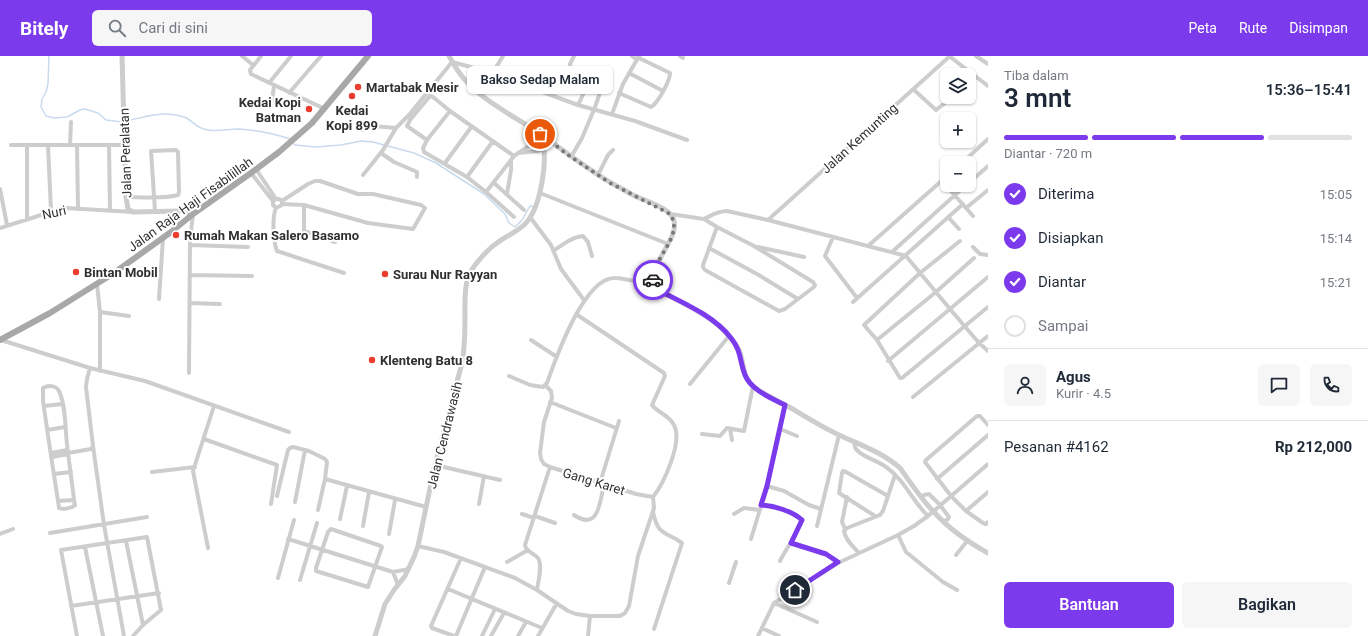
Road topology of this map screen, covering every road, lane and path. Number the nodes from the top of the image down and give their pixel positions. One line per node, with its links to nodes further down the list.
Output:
1 (122, 56): 51 (street, Jalan Peralatan)
2 (242, 56): 16 (street)
3 (261, 56): 16 (street)
4 (291, 56): 22 (street)
5 (321, 56): 27 (street)
6 (368, 56): 32 (main road, Jalan Raja Haji Fisabilillah)
7 (449, 56): 14 (street)
8 (503, 56): 19 (street)
9 (574, 56): 17 (street)
10 (632, 56): 13 (street)
11 (949, 56): 24 (street); 25 (street, Jalan Kemunting)
12 (976, 56): 15 (street)
13 (638, 58): 18 (street); 26 (street)
14 (452, 62): 19 (street); 38 (street); 40 (street)
15 (988, 64)
16 (254, 65): 22 (street)
17 (571, 73)
18 (629, 73): 26 (street); 28 (street)
19 (492, 74): 30 (street)
20 (605, 78): 34 (street)
21 (590, 80): 30 (street)
22 (269, 83): 23 (street)
23 (274, 86): 27 (street); 31 (street)
24 (988, 86)
25 (913, 90): 29 (street); 98 (street, Jalan Kemunting)
26 (663, 91): 28 (street)
27 (289, 93): 32 (street)
28 (619, 93): 35 (street)
29 (944, 104)
30 (578, 105): 34 (street)
31 (271, 107)
32 (325, 109): 60 (main road, Jalan Raja Haji Fisabilillah)
33 (450, 111): 37 (street); 42 (street); 42 (street)
34 (594, 111): 35 (street); 57 (street)
35 (612, 114): 43 (street)
36 (71, 122): 48 (street)
37 (472, 126): 44 (street); 58 (street)
38 (396, 128): 39 (street); 54 (street)
39 (362, 130)
40 (541, 135): 52 (street, Jalan Cendrawasih); 55 (street); 57 (street)
41 (988, 139): 56 (street)
42 (427, 140): 58 (street)
43 (687, 140)
44 (493, 141): 55 (street); 64 (street)
45 (11, 145): 46 (street)
46 (27, 145): 47 (street); 96 (street)
47 (48, 145): 48 (street); 86 (street)
48 (70, 145): 49 (street)
49 (77, 145): 50 (street); 84 (street)
50 (109, 145): 51 (street); 87 (street)
51 (124, 145): 76 (street, Jalan Peralatan)
52 (544, 148): 55 (street); 74 (street, Jalan Cendrawasih)
53 (613, 150): 62 (street)
54 (381, 153): 61 (street); 63 (street)
55 (514, 156): 66 (street); 73 (street)
56 (970, 156)
57 (571, 157): 62 (street)
58 (445, 163): 64 (street)
59 (988, 166): 65 (street)
60 (254, 171): 78 (street); 90 (main road, Jalan Raja Haji Fisabilillah)
61 (363, 175)
62 (598, 175): 91 (street)
63 (417, 177)
64 (467, 177): 70 (street)
65 (976, 177)
66 (494, 183): 70 (street); 73 (street)
67 (940, 183): 110 (street)
68 (0, 189): 99 (street)
69 (988, 190): 83 (street)
70 (486, 192): 93 (street)
71 (952, 192): 75 (street)
72 (958, 192): 75 (street)
73 (507, 194): 85 (street)
74 (540, 194): 94 (street, Jalan Cendrawasih); 107 (street)
75 (955, 195): 80 (street); 115 (street)
76 (126, 197): 77 (street); 89 (street, Jalan Peralatan)
77 (153, 197): 77 (street); 88 (street)
78 (275, 200): 79 (street); 82 (street)
79 (282, 202): 81 (street); 81 (street); 82 (street)
80 (962, 204): 83 (street); 95 (street)
81 (304, 205): 106 (street)
82 (276, 208): 121 (street)
83 (966, 208): 92 (street)
84 (78, 209): 86 (street, Nuri); 87 (street, Nuri)
85 (524, 210)
86 (51, 211): 96 (street, Nuri)
87 (110, 211): 89 (street, Nuri)
88 (155, 211): 89 (street, Jalan Peralatan); 90 (street, Jalan Peralatan)
89 (133, 212)
90 (193, 214): 104 (main road, Jalan Raja Haji Fisabilillah); 108 (street)
91 (670, 214): 97 (street); 107 (street)
92 (973, 216)
93 (514, 217)
94 (530, 217): 114 (street); 183 (street, Jalan Cendrawasih)
95 (948, 217): 102 (street); 118 (street)
96 (27, 219): 99 (street, Nuri)
97 (704, 219): 98 (street); 100 (street)
98 (768, 220): 103 (street)
99 (8, 225): 101 (street, Nuri)
100 (717, 227): 109 (street); 113 (street)
101 (0, 228)
102 (959, 229)
103 (833, 237): 110 (street); 129 (street)
104 (163, 238): 126 (main road, Jalan Raja Haji Fisabilillah); 130 (street)
105 (960, 241): 122 (street)
106 (335, 242)
107 (668, 244): 127 (street)
108 (190, 245): 111 (street); 123 (street)
109 (754, 246): 119 (street); 131 (street)
110 (868, 246): 115 (street)
111 (248, 247)
112 (973, 247): 116 (street)
113 (709, 248): 131 (street); 131 (street)
114 (553, 251): 117 (street); 132 (street)
115 (892, 252): 118 (street)
116 (988, 255)
117 (592, 256)
118 (906, 256): 122 (street); 129 (street)
119 (804, 257)
120 (974, 258): 128 (street)
121 (344, 273)
122 (920, 273): 128 (street); 146 (street)
123 (190, 275): 124 (street); 134 (street)
124 (252, 276)
125 (988, 278): 137 (street)
126 (97, 284): 138 (street); 144 (main road, Jalan Raja Haji Fisabilillah)
127 (655, 286): 132 (street); 142 (street)
128 (936, 292): 137 (street); 146 (street)
129 (857, 298): 133 (street)
130 (159, 299)
131 (798, 299)
132 (584, 300): 139 (street)
133 (853, 302)
134 (190, 303): 135 (street); 153 (street)
135 (220, 304)
136 (988, 307): 141 (street)
137 (950, 309): 141 (street); 150 (street)
138 (100, 312): 140 (street); 152 (street)
139 (576, 314): 149 (street); 203 (street)
140 (129, 316)
141 (965, 327): 147 (street); 150 (street)
142 (729, 336): 155 (street); 157 (street)
143 (988, 336): 147 (street)
144 (0, 340): 151 (street)
145 (531, 340): 149 (street)
146 (876, 340): 150 (street)
147 (979, 343): 148 (street); 158 (street)
148 (988, 351)
149 (557, 357): 156 (street)
150 (888, 361)
151 (90, 368): 152 (street); 179 (street)
152 (100, 371): 163 (street)
153 (189, 373)
154 (510, 376): 156 (street)
155 (690, 384)
156 (544, 386): 159 (street)
157 (753, 386): 161 (street); 168 (street)
158 (913, 397)
159 (550, 402): 167 (street); 186 (street, Gang Karet)
160 (62, 404): 162 (street); 162 (street); 166 (street)
161 (785, 405): 169 (street); 173 (street)
162 (44, 406): 170 (street)
163 (214, 406): 171 (street); 176 (street)
164 (619, 421): 167 (street)
165 (988, 425): 193 (street)
166 (65, 427): 170 (street); 181 (street)
167 (616, 428): 195 (street)
168 (730, 429): 172 (street); 177 (street)
169 (780, 429): 175 (street); 197 (street)
170 (47, 430): 182 (street)
171 (289, 432)
172 (702, 434)
173 (839, 435): 178 (street); 215 (street)
174 (988, 435): 193 (street)
175 (798, 436)
176 (204, 439): 185 (street); 210 (street)
177 (732, 440)
178 (854, 442): 190 (street); 204 (street)
179 (93, 446): 181 (street); 233 (street)
180 (305, 450): 192 (street); 200 (street); 209 (street)
181 (68, 452): 182 (street); 187 (street)
182 (51, 455): 189 (street)
183 (435, 464): 191 (street); 213 (street, Jalan Cendrawasih)
184 (988, 464): 202 (street)
185 (195, 466): 188 (street); 251 (street)
186 (550, 467): 195 (street, Gang Karet); 226 (street)
187 (71, 472): 189 (street); 206 (street)
188 (152, 472)
189 (54, 474): 208 (street)
190 (895, 475): 201 (street); 224 (street)
191 (484, 476): 194 (street); 211 (street)
192 (325, 479): 196 (street); 216 (street)
193 (937, 479): 202 (street)
194 (500, 480)
195 (602, 484): 203 (street, Gang Karet); 222 (street)
196 (347, 486): 198 (street); 227 (street)
197 (767, 486): 214 (street); 215 (street)
198 (369, 492): 207 (street); 234 (street)
199 (988, 492): 218 (street)
200 (277, 496)
201 (888, 496): 205 (street); 223 (street)
202 (951, 496): 212 (street); 218 (street)
203 (653, 497): 219 (street)
204 (922, 497): 212 (street); 217 (street)
205 (847, 498): 223 (street); 237 (street)
206 (74, 500): 208 (street); 208 (street)
207 (395, 500): 213 (street); 240 (street)
208 (58, 502)
209 (295, 502)
210 (271, 504)
211 (479, 504)
212 (940, 505): 217 (street); 229 (street)
213 (426, 507): 248 (street, Jalan Cendrawasih)
214 (761, 507): 221 (street); 243 (street); 247 (street)
215 (821, 509): 235 (street)
216 (318, 510)
217 (933, 511): 224 (street); 229 (street)
218 (966, 511): 230 (street)
219 (653, 512): 283 (street); 289 (street)
220 (522, 514): 226 (street)
221 (734, 514)
222 (574, 515)
223 (875, 516): 237 (street)
224 (928, 516): 241 (street)
225 (147, 517): 233 (street)
226 (534, 517): 232 (street); 252 (street)
227 (340, 519)
228 (294, 520): 242 (street)
229 (943, 522): 244 (street)
230 (988, 522)
231 (317, 523): 250 (street)
232 (555, 523)
233 (104, 525): 238 (street); 246 (street)
234 (363, 526)
235 (817, 526)
236 (13, 529): 239 (street)
237 (845, 530): 254 (street)
238 (50, 533)
239 (0, 534)
240 (389, 534)
241 (898, 535): 254 (street); 272 (street)
242 (288, 539): 250 (street); 266 (street)
243 (751, 539)
244 (968, 540): 255 (street); 256 (street)
245 (126, 541): 246 (street); 273 (street); 274 (street)
246 (108, 543): 249 (street); 276 (street)
247 (791, 543): 258 (street); 261 (street)
248 (418, 546): 257 (street); 264 (street, Jalan Cendrawasih)
249 (85, 547): 277 (street); 280 (street)
250 (310, 547): 253 (street); 267 (street)
251 (208, 548)
252 (528, 550): 259 (street); 271 (street)
253 (322, 551): 262 (street); 262 (street); 262 (street)
254 (859, 553): 261 (street)
255 (988, 553)
256 (956, 555)
257 (461, 558): 263 (street); 270 (street)
258 (780, 561)
259 (507, 562)
260 (736, 562): 268 (street)
261 (838, 562): 279 (street)
262 (375, 567): 265 (street)
263 (485, 567): 271 (street); 275 (street)
264 (409, 569): 265 (street); 269 (street, Jalan Cendrawasih)
265 (393, 572): 269 (street)
266 (278, 578)
267 (300, 580)
268 (729, 583)
269 (398, 585): 294 (street, Jalan Cendrawasih)
270 (448, 589): 275 (street); 295 (street)
271 (537, 590): 278 (street)
272 (956, 590)
273 (158, 594): 274 (street); 286 (street)
274 (138, 597): 276 (street); 286 (street)
275 (472, 599): 281 (street); 295 (street)
276 (118, 600): 277 (street); 292 (street)
277 (96, 603): 280 (street); 291 (street)
278 (557, 603): 283 (street); 287 (street)
279 (774, 603): 285 (street); 288 (street)
280 (71, 606): 290 (street)
281 (495, 609): 282 (street); 296 (street)
282 (504, 613): 284 (street); 297 (street)
283 (590, 616): 300 (street)
284 (526, 622): 287 (street); 298 (street)
285 (817, 622)
286 (143, 624): 293 (street)
287 (542, 628): 299 (street)
288 (762, 628): 301 (street); 302 (street)
289 (654, 629)
290 (77, 636)
291 (103, 636)
292 (124, 636)
293 (134, 636)
294 (375, 636)
295 (455, 636)
296 (482, 636)
297 (491, 636)
298 (518, 636)
299 (538, 636)
300 (588, 636)
301 (758, 636)
302 (779, 636)

